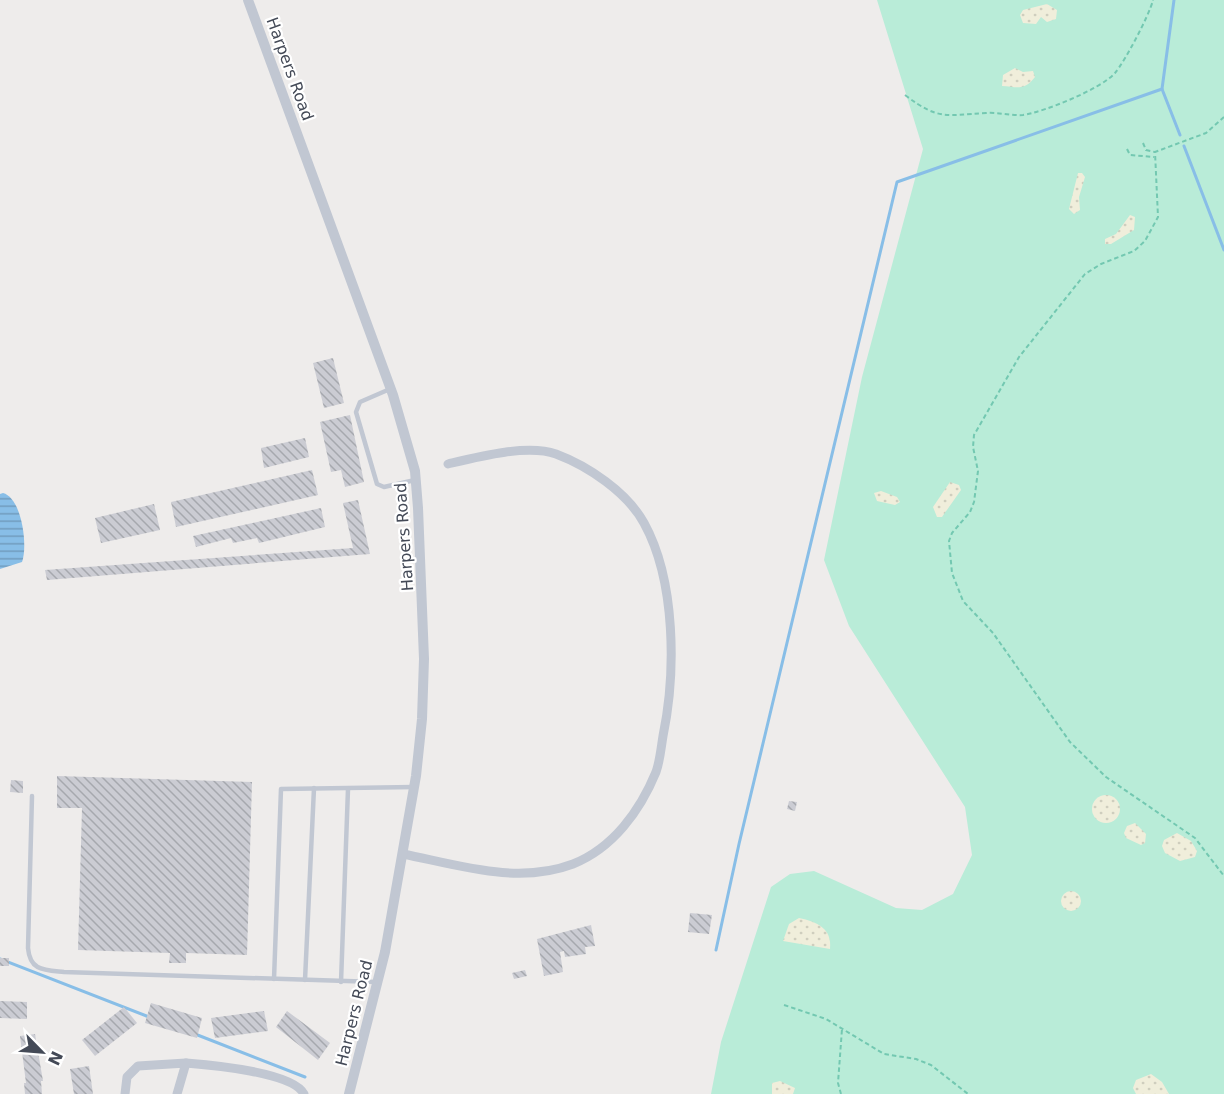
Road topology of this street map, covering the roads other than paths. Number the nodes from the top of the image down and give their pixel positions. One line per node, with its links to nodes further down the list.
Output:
1 (248, 0): 2 (street, Harpers Road)
2 (390, 389): 4 (street, Harpers Road); 4 (lane)
3 (448, 464): 9 (street)
4 (415, 480): 5 (street, Harpers Road)
5 (414, 787): 7 (lane); 9 (street, Harpers Road)
6 (314, 788): 7 (lane); 10 (lane); 11 (lane)
7 (348, 789): 12 (lane)
8 (32, 796): 10 (lane)
9 (403, 854): 13 (street, Harpers Road)
10 (274, 979): 11 (lane)
11 (305, 980): 12 (lane)
12 (341, 982): 13 (lane)
13 (377, 982): 18 (street, Harpers Road)
14 (186, 1063): 15 (street); 16 (street); 17 (street)
15 (125, 1094)
16 (177, 1094)
17 (304, 1094)
18 (349, 1094)

